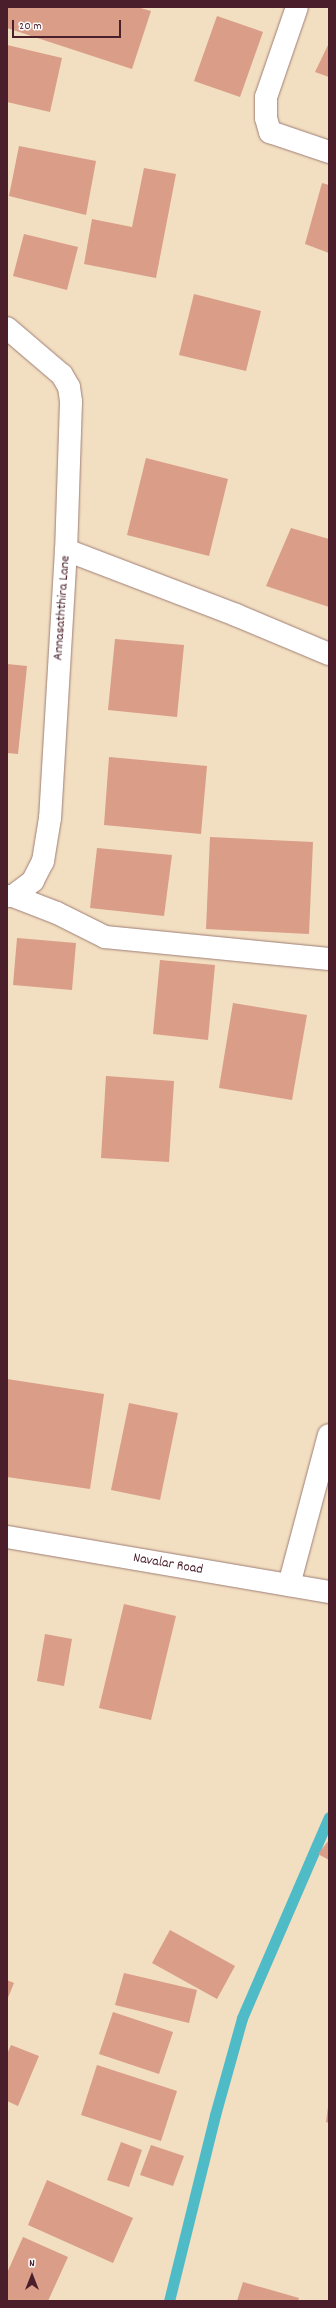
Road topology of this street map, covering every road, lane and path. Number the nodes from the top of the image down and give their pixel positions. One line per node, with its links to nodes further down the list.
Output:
1 (297, 7): 2 (street)
2 (329, 152)
3 (7, 328): 4 (street, Annasaththira Lane)
4 (66, 550): 5 (street); 6 (street, Annasaththira Lane)
5 (329, 654)
6 (10, 896): 7 (street)
7 (329, 960)
8 (329, 1435): 10 (street)
9 (7, 1538): 10 (street, Navalar Road)
10 (289, 1585): 11 (street, Navalar Road)
11 (329, 1592)

